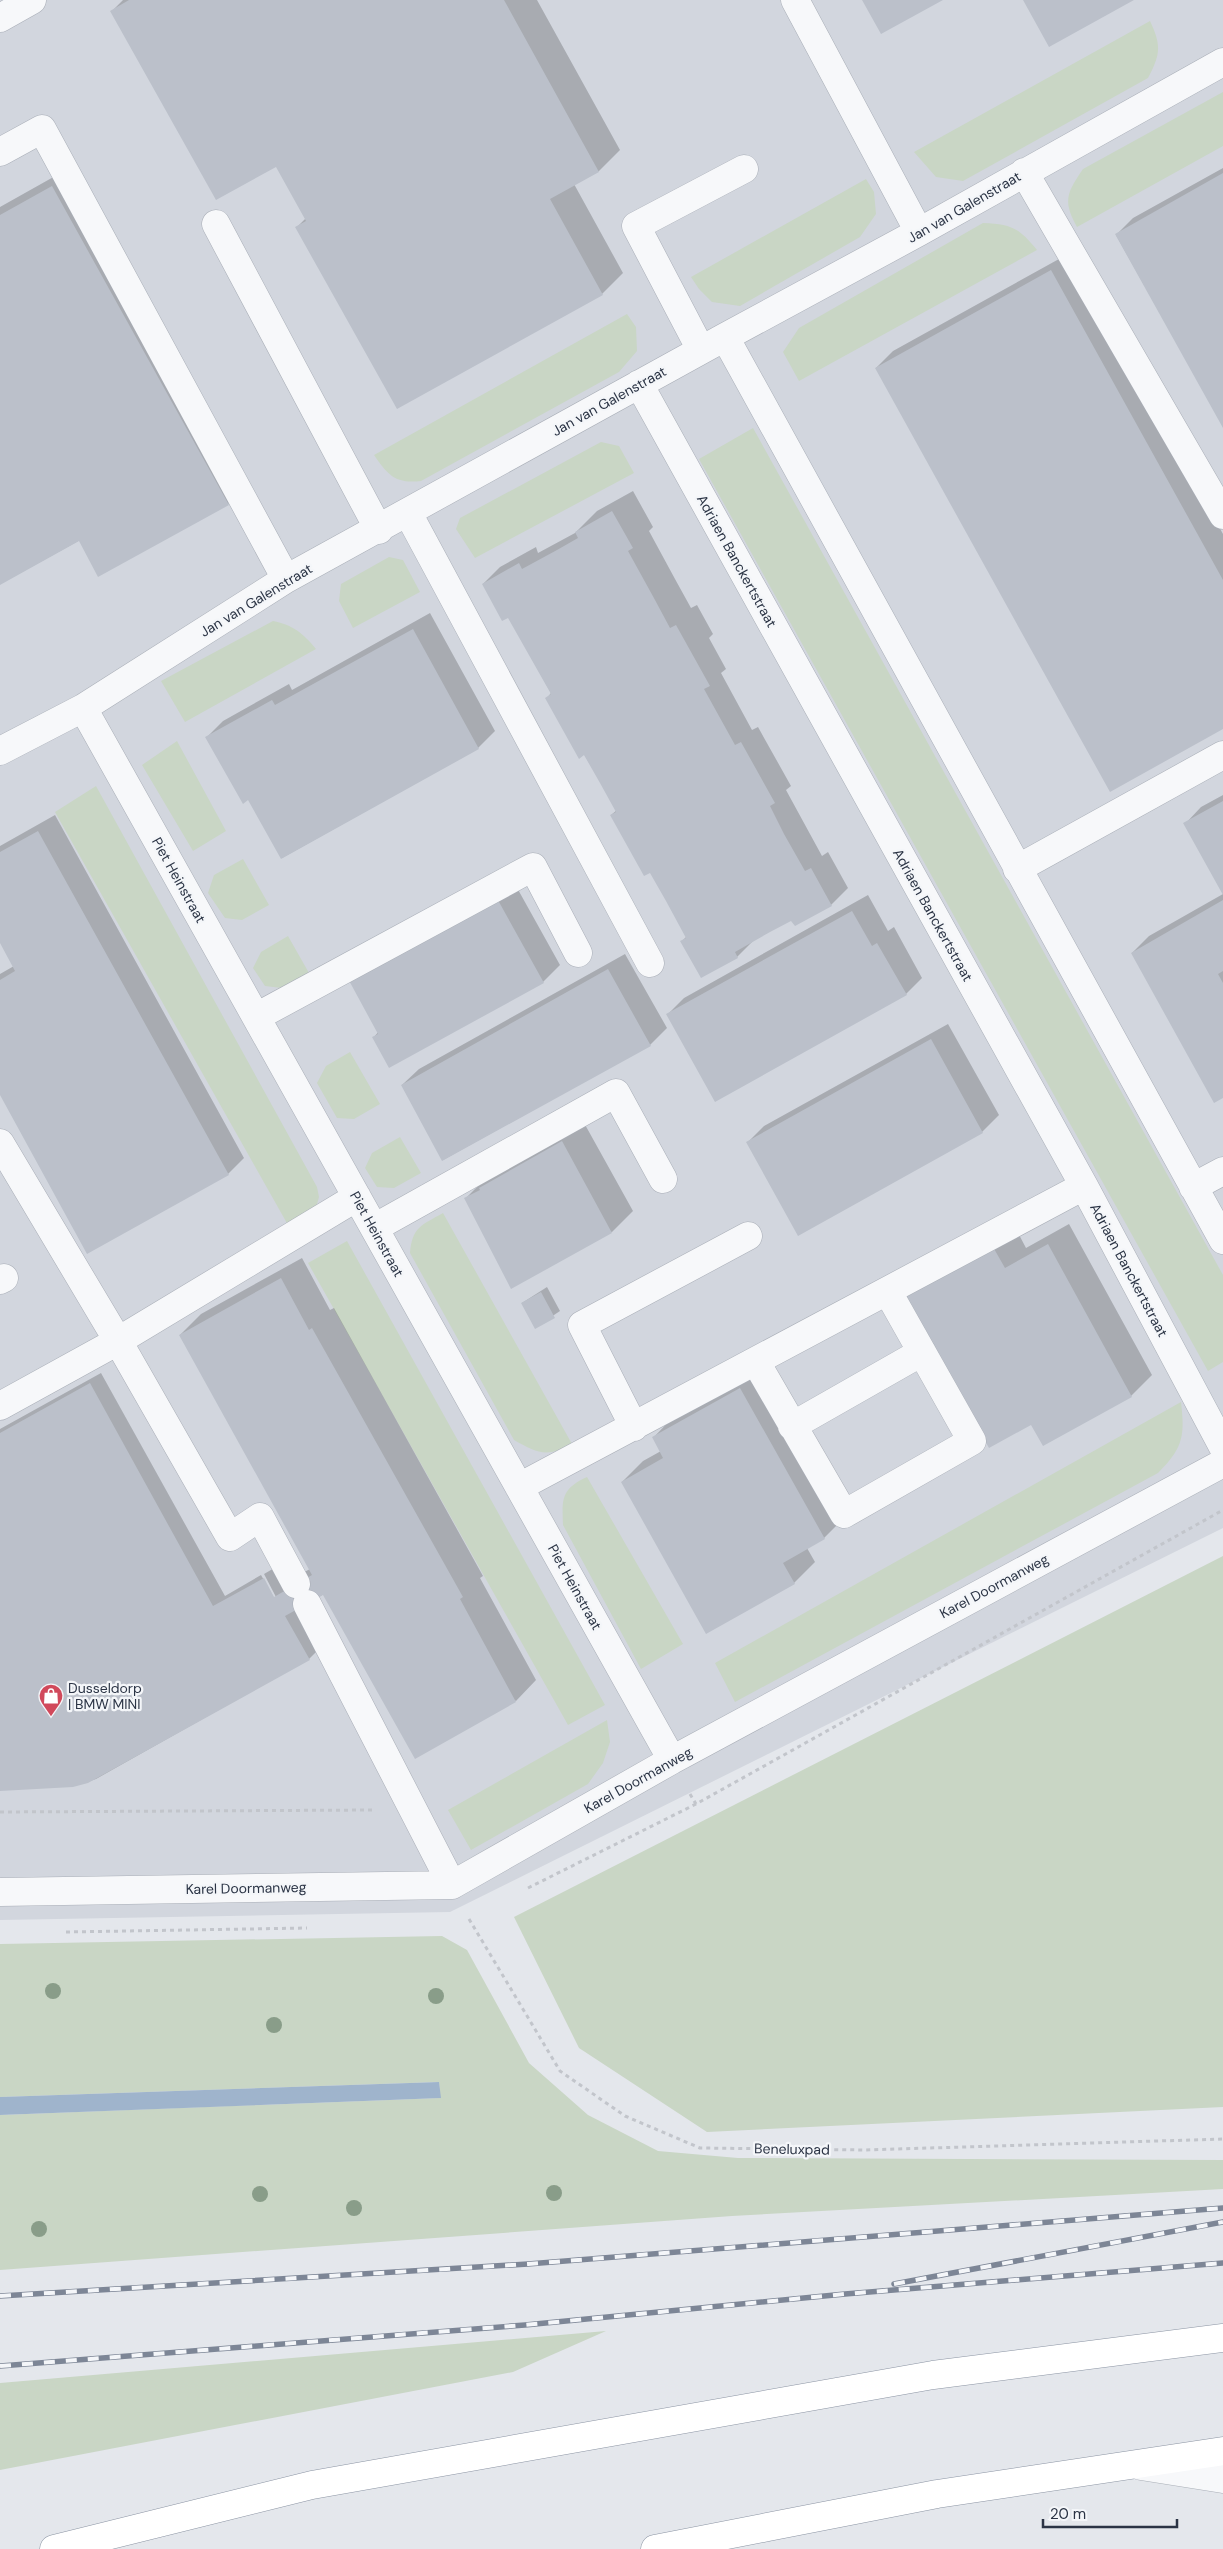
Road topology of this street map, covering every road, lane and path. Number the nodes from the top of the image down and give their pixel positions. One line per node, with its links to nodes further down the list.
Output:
1 (32, 0): 3 (street)
2 (795, 0): 9 (street)
3 (0, 18)
4 (1223, 62): 7 (street, Jan van Galenstraat)
5 (0, 152): 16 (street)
6 (744, 169): 11 (street)
7 (1024, 172): 9 (street, Jan van Galenstraat); 14 (street)
8 (216, 224): 15 (street)
9 (919, 232): 10 (street, Jan van Galenstraat)
10 (725, 336): 11 (street, Jan van Galenstraat); 20 (street)
11 (701, 350): 12 (street, Jan van Galenstraat)
12 (639, 384): 13 (street, Jan van Galenstraat); 27 (street, Adriaen Banckertstraat)
13 (408, 513): 15 (street, Jan van Galenstraat); 22 (street)
14 (1223, 515)
15 (379, 530): 16 (street, Jan van Galenstraat)
16 (286, 579): 17 (street, Jan van Galenstraat)
17 (83, 708): 18 (street, Jan van Galenstraat); 23 (street, Piet Heinstraat)
18 (0, 751)
19 (1223, 754): 20 (street)
20 (1017, 869): 28 (street)
21 (578, 953): 23 (street)
22 (650, 963)
23 (256, 1017): 29 (street, Piet Heinstraat)
24 (0, 1143): 34 (street)
25 (1223, 1171): 28 (street)
26 (663, 1179): 30 (street)
27 (1084, 1186): 33 (street); 40 (street, Adriaen Banckertstraat)
28 (1194, 1187): 32 (street)
29 (357, 1197): 30 (street, Piet Heinstraat); 34 (street)
30 (374, 1228): 42 (street, Piet Heinstraat)
31 (748, 1236): 39 (street)
32 (1223, 1240)
33 (888, 1292): 35 (street); 36 (street)
34 (118, 1341): 37 (street); 45 (street)
35 (922, 1352): 38 (street); 38 (street)
36 (756, 1362): 38 (street); 39 (street)
37 (0, 1406)
38 (792, 1426)
39 (634, 1427): 42 (street)
40 (1223, 1448)
41 (1223, 1463): 44 (street, Karel Doormanweg)
42 (519, 1487): 44 (street, Piet Heinstraat)
43 (1223, 1510): 49 (path)
44 (672, 1760): 47 (street, Karel Doormanweg)
45 (414, 1810): 46 (path); 47 (street)
46 (0, 1812)
47 (452, 1885): 48 (street, Karel Doormanweg)
48 (0, 1892)
49 (520, 1892)
50 (477, 1914): 51 (path, Beneluxpad)
51 (1223, 2139)
52 (1223, 2338): 56 (highway)
53 (1223, 2451): 54 (highway)
54 (1132, 2464): 55 (street); 57 (highway)
55 (1223, 2479)
56 (54, 2549)
57 (655, 2549)

